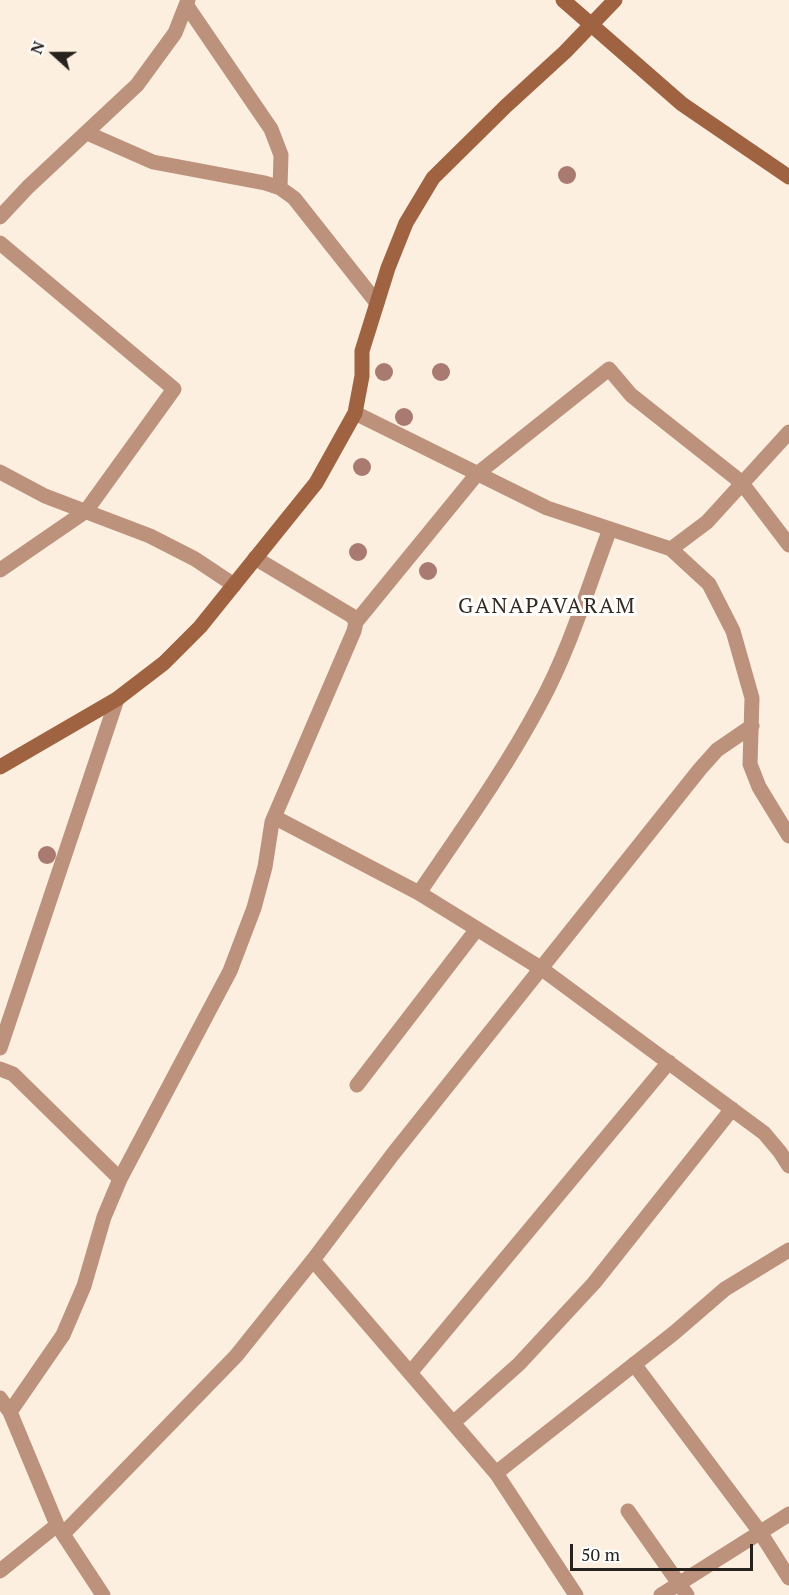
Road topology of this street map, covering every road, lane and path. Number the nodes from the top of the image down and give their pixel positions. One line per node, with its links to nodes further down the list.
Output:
1 (563, 0): 4 (street)
2 (615, 0): 4 (street)
3 (188, 3): 5 (street); 7 (street)
4 (591, 24): 6 (street); 10 (street)
5 (87, 133): 7 (street); 8 (street)
6 (789, 177)
7 (280, 188): 10 (street)
8 (0, 217)
9 (0, 243): 16 (street)
10 (377, 303): 11 (street)
11 (355, 413): 14 (street); 20 (street)
12 (789, 432): 15 (street)
13 (0, 472): 16 (street)
14 (477, 474): 15 (street); 17 (street); 23 (street)
15 (741, 482): 18 (street); 19 (street)
16 (86, 512): 21 (street); 22 (street)
17 (609, 529): 19 (street); 29 (street)
18 (789, 545)
19 (671, 549): 25 (street)
20 (255, 558): 22 (street); 23 (street)
21 (0, 570)
22 (234, 585): 24 (street)
23 (356, 622): 27 (street)
24 (117, 699): 26 (street); 32 (street)
25 (752, 726): 28 (street); 31 (street)
26 (0, 767)
27 (274, 817): 29 (street); 38 (street)
28 (789, 836)
29 (419, 893): 30 (street)
30 (477, 929): 31 (street); 35 (street)
31 (542, 969): 33 (street); 40 (street)
32 (0, 1048)
33 (669, 1062): 36 (street); 42 (street)
34 (0, 1069): 38 (street)
35 (357, 1085)
36 (732, 1109): 37 (street); 45 (street)
37 (789, 1166)
38 (120, 1179): 44 (street)
39 (789, 1250): 41 (street)
40 (314, 1260): 42 (street); 49 (street)
41 (634, 1364): 46 (street); 50 (street)
42 (410, 1373): 45 (street)
43 (0, 1398): 44 (street)
44 (10, 1412): 49 (street)
45 (453, 1423): 46 (street)
46 (496, 1473): 55 (street)
47 (628, 1510): 53 (street)
48 (789, 1514): 50 (street)
49 (60, 1530): 51 (street); 54 (street)
50 (760, 1532): 52 (street); 53 (street)
51 (0, 1571)
52 (789, 1578)
53 (683, 1589): 56 (street)
54 (103, 1595)
55 (576, 1595)
56 (661, 1595)

